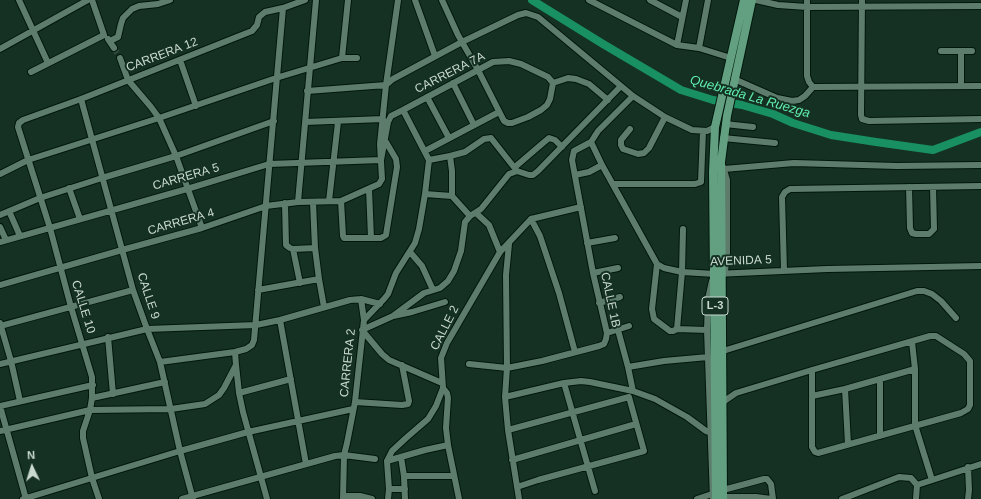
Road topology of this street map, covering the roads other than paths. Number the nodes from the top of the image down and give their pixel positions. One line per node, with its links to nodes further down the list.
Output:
1 (19, 0): 26 (street)
2 (88, 0): 26 (street)
3 (92, 0): 27 (street)
4 (170, 0): 28 (street)
5 (305, 0): 24 (street, CARRERA 12)
6 (316, 0): 44 (street)
7 (348, 0): 39 (street)
8 (398, 0): 52 (street)
9 (415, 0): 37 (street)
10 (442, 0): 29 (street)
11 (589, 0): 30 (street)
12 (650, 0): 25 (street)
13 (686, 0): 25 (street)
14 (708, 0): 32 (street)
15 (744, 0): 41 (main road, L-3)
16 (752, 0): 51 (main road, L-3)
17 (756, 0): 23 (street)
18 (807, 0): 23 (street)
19 (862, 3): 20 (street); 23 (street); 57 (street)
20 (944, 3): 21 (street)
21 (966, 3): 22 (street)
22 (981, 6)
23 (807, 7): 56 (street)
24 (283, 8): 42 (street, CARRERA 12); 47 (street)
25 (682, 17): 30 (street)
26 (32, 30): 33 (street); 43 (street)
27 (104, 35): 28 (street); 43 (street)
28 (110, 41): 31 (street)
29 (462, 42): 37 (street); 45 (street); 53 (street)
30 (677, 46): 32 (street)
31 (114, 48)
32 (699, 48): 41 (street)
33 (0, 49)
34 (942, 51): 35 (street)
35 (961, 51): 36 (street); 54 (street)
36 (972, 51)
37 (435, 56): 52 (street)
38 (120, 58): 48 (street)
39 (342, 58): 40 (street); 44 (street)
40 (357, 58)
41 (732, 58): 51 (main road, L-3)
42 (180, 60): 48 (street, CARRERA 12); 63 (street)
43 (48, 63): 46 (street)
44 (310, 67): 47 (street); 58 (street)
45 (478, 70): 49 (street, CARRERA 7A); 50 (street, CARRERA 7A); 65 (street)
46 (31, 72)
47 (276, 78): 63 (street); 70 (street)
48 (128, 80): 61 (street, CARRERA 12); 67 (street)
49 (453, 83): 60 (street, CARRERA 7A); 75 (street)
50 (552, 83): 62 (street); 65 (street)
51 (731, 83): 56 (street); 74 (main road, L-3); 76 (main road, L-3)
52 (386, 85): 58 (street); 68 (street)
53 (621, 86): 59 (street); 62 (street)
54 (961, 86): 55 (street); 57 (street)
55 (981, 86)
56 (813, 87): 57 (street)
57 (862, 87): 69 (street)
58 (308, 91): 71 (street)
59 (633, 96): 66 (street); 84 (street)
60 (427, 97): 64 (street, CARRERA 7A); 80 (street)
61 (81, 99): 73 (street, CARRERA 12); 82 (street, CALLE 9)
62 (608, 100): 86 (street)
63 (196, 106): 67 (street)
64 (403, 110): 83 (street, CARRERA 7A); 87 (street, CARRERA 2)
65 (499, 112): 75 (street)
66 (665, 117): 78 (street); 79 (street)
67 (159, 118): 82 (street); 88 (street)
68 (383, 119): 72 (street); 91 (street)
69 (981, 119)
70 (274, 122): 88 (street); 95 (street)
71 (305, 122): 72 (street); 93 (street)
72 (338, 122): 94 (street)
73 (19, 123): 90 (street, CALLE 10)
74 (725, 124): 77 (street); 81 (main road, L-3)
75 (474, 125): 80 (street)
76 (715, 127): 79 (street); 149 (main road, L-3)
77 (752, 128)
78 (630, 129)
79 (703, 131): 103 (street)
80 (449, 138): 87 (street)
81 (723, 138): 85 (street); 96 (main road, L-3)
82 (91, 140): 90 (street); 102 (street, CALLE 9)
83 (386, 142): 91 (street, CARRERA 7A); 132 (street)
84 (591, 142): 98 (street); 101 (street, CALLE 1B)
85 (775, 143)
86 (562, 147): 99 (street); 99 (street)
87 (425, 150): 92 (street, CARRERA 2)
88 (176, 156): 102 (street); 108 (street)
89 (450, 156): 92 (street); 99 (street); 111 (street)
90 (28, 160): 100 (street); 112 (street, CALLE 10)
91 (381, 160): 94 (street, CARRERA 5); 109 (street)
92 (429, 160): 110 (street, CARRERA 2)
93 (301, 162): 94 (street, CARRERA 5); 95 (street, CARRERA 5); 114 (street)
94 (333, 162): 116 (street)
95 (269, 164): 108 (street, CARRERA 5); 118 (street)
96 (722, 165): 97 (street); 149 (main road, L-3)
97 (981, 165)
98 (602, 166): 101 (street); 103 (street)
99 (516, 169): 122 (street)
100 (0, 174)
101 (575, 174): 119 (street, CALLE 1B)
102 (102, 178): 107 (street); 120 (street, CALLE 9)
103 (612, 184): 142 (street)
104 (981, 186): 106 (street)
105 (910, 187): 106 (street); 106 (street); 146 (street)
106 (933, 187)
107 (69, 188): 112 (street); 125 (street)
108 (187, 189): 120 (street, CARRERA 5); 129 (street)
109 (369, 189): 113 (street, CARRERA 4); 132 (street)
110 (425, 194): 111 (street); 140 (street, CARRERA 2)
111 (452, 196): 124 (street)
112 (40, 198): 121 (street); 128 (street, CALLE 10)
113 (341, 201): 116 (street, CARRERA 4); 132 (street)
114 (298, 202): 115 (street, CARRERA 4); 117 (street, CARRERA 4)
115 (313, 202): 116 (street, CARRERA 4); 137 (street)
116 (328, 202)
117 (285, 203): 118 (street, CARRERA 4); 138 (street)
118 (266, 206): 129 (street, CARRERA 4); 154 (street)
119 (580, 207): 126 (street); 136 (street, CALLE 1B)
120 (111, 209): 125 (street, CARRERA 5); 139 (street, CALLE 9)
121 (9, 211): 123 (street); 131 (street)
122 (476, 212): 124 (street); 141 (street)
123 (0, 215)
124 (470, 216): 155 (street)
125 (80, 219): 128 (street, CARRERA 5)
126 (531, 219): 135 (street, CALLE 2); 181 (street)
127 (0, 227): 134 (street)
128 (50, 228): 131 (street, CARRERA 5); 144 (street, CALLE 10)
129 (202, 228): 139 (street, CARRERA 4)
130 (683, 229): 147 (street)
131 (20, 236): 134 (street, CARRERA 5)
132 (371, 238)
133 (615, 238): 136 (street)
134 (3, 241)
135 (509, 243): 141 (street, CALLE 2); 190 (street)
136 (587, 243): 148 (street, CALLE 1B)
137 (315, 248): 138 (street); 150 (street)
138 (293, 249): 151 (street)
139 (122, 250): 144 (street, CARRERA 4); 153 (street, CALLE 9)
140 (410, 252): 155 (street); 160 (street, CARRERA 2)
141 (500, 252): 198 (street, CALLE 2)
142 (657, 264): 147 (street, AVENIDA 5); 171 (street)
143 (981, 266): 146 (street, AVENIDA 5)
144 (60, 268): 152 (street, CARRERA 4); 161 (street, CALLE 10)
145 (618, 268): 148 (street)
146 (784, 271): 149 (street, AVENIDA 5)
147 (682, 272): 149 (street, AVENIDA 5); 171 (street)
148 (593, 273): 159 (street, CALLE 1B)
149 (720, 273): 174 (street); 179 (main road, L-3); 245 (main road, L-3)
150 (319, 279): 151 (street); 162 (street)
151 (300, 283): 154 (street)
152 (0, 285)
153 (134, 290): 161 (street); 170 (street, CALLE 9)
154 (258, 290): 168 (street)
155 (433, 290): 163 (street)
156 (620, 297): 159 (street)
157 (361, 300): 160 (street); 162 (street); 166 (street)
158 (445, 302): 163 (street)
159 (599, 303): 175 (street, CALLE 1B)
160 (380, 304): 166 (street, CARRERA 2)
161 (71, 307): 167 (street); 178 (street, CALLE 10)
162 (324, 307): 165 (street)
163 (393, 316): 172 (street)
164 (956, 318): 179 (street)
165 (280, 320): 168 (street); 193 (street)
166 (364, 320): 172 (street, CARRERA 2)
167 (0, 325): 183 (street)
168 (256, 325): 170 (street); 180 (street)
169 (629, 326): 173 (street)
170 (147, 328): 176 (street); 184 (street, CALLE 9)
171 (677, 329): 174 (street)
172 (362, 330): 188 (street); 207 (street, CARRERA 2)
173 (618, 330): 175 (street); 189 (street)
174 (707, 330): 182 (street)
175 (606, 333): 181 (street, CALLE 1B)
176 (108, 337): 178 (street); 202 (street)
177 (912, 342): 191 (street); 192 (street); 216 (street)
178 (83, 344): 183 (street); 197 (street, CALLE 10)
179 (723, 351): 208 (main road, L-3)
180 (235, 352): 184 (street); 187 (street)
181 (575, 352): 190 (street, CALLE 1B)
182 (708, 357): 189 (street); 220 (street)
183 (11, 361): 185 (street); 206 (street)
184 (160, 362): 195 (street, CALLE 9)
185 (0, 364)
186 (469, 364): 190 (street, CALLE 1B)
187 (236, 365): 201 (street); 210 (street)
188 (402, 366): 198 (street); 207 (street)
189 (628, 367): 200 (street)
190 (507, 368): 204 (street)
191 (915, 369): 194 (street); 216 (street)
192 (812, 370): 203 (street); 208 (street)
193 (291, 379): 201 (street); 214 (street)
194 (880, 379): 199 (street); 221 (street)
195 (165, 382): 202 (street); 210 (street, CALLE 9)
196 (564, 383): 200 (street); 204 (street); 213 (street)
197 (93, 385): 205 (street, CALLE 10); 206 (street)
198 (442, 385): 224 (street); 230 (street, CALLE 2)
199 (845, 390): 203 (street); 223 (street)
200 (633, 392): 220 (street)
201 (239, 393): 219 (street)
202 (113, 394): 205 (street)
203 (812, 396): 223 (street)
204 (505, 397): 218 (street)
205 (92, 398): 212 (street, CALLE 10)
206 (20, 401): 209 (street)
207 (355, 402): 211 (street, CARRERA 2)
208 (723, 402): 245 (main road, L-3)
209 (0, 406): 217 (street)
210 (171, 409): 212 (street); 225 (street, CALLE 9)
211 (353, 409): 214 (street); 226 (street, CARRERA 2)
212 (90, 410): 217 (street); 238 (street, CALLE 10)
213 (573, 413): 215 (street); 218 (street); 222 (street)
214 (298, 422): 219 (street); 231 (street)
215 (636, 424): 222 (street); 233 (street)
216 (915, 425): 221 (street); 239 (street)
217 (3, 430): 248 (street)
218 (508, 430): 229 (street)
219 (248, 432): 225 (street); 235 (street)
220 (711, 433): 245 (street)
221 (880, 436): 223 (street)
222 (580, 439): 229 (street); 233 (street)
223 (848, 444)
224 (448, 445): 227 (street); 237 (street)
225 (180, 451): 238 (street); 246 (street, CALLE 9)
226 (344, 455): 228 (street); 231 (street); 247 (street, CARRERA 2)
227 (401, 457): 230 (street); 236 (street)
228 (375, 460)
229 (512, 460): 241 (street)
230 (387, 461): 242 (street)
231 (306, 464): 235 (street)
232 (981, 464): 234 (street)
233 (589, 466): 241 (street); 244 (street)
234 (968, 467): 239 (street); 261 (street)
235 (261, 476): 246 (street); 251 (street)
236 (404, 476): 237 (street); 243 (street)
237 (454, 476): 255 (street)
238 (92, 478): 248 (street); 249 (street, CALLE 10)
239 (932, 480): 240 (street)
240 (917, 485): 259 (street); 260 (street)
241 (518, 487): 256 (street)
242 (389, 489): 243 (street); 253 (street)
243 (404, 489): 254 (street)
244 (596, 491)
245 (718, 496): 257 (street); 258 (street); 258 (street)
246 (193, 497): 250 (street)
247 (344, 497): 252 (street)
248 (25, 499)
249 (99, 499)
250 (182, 499)
251 (267, 499)
252 (372, 499)
253 (388, 499)
254 (405, 499)
255 (459, 499)
256 (519, 499)
257 (697, 499)
258 (772, 499)
259 (842, 499)
260 (916, 499)
261 (968, 499)

